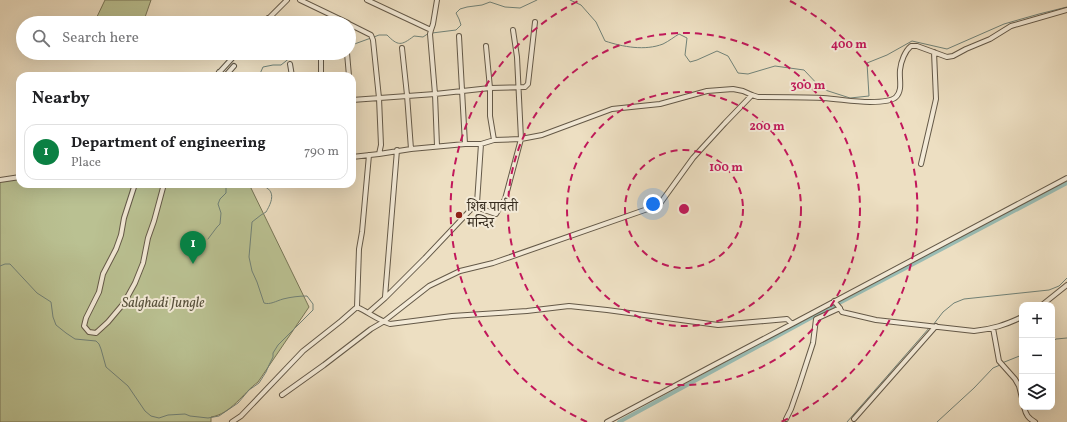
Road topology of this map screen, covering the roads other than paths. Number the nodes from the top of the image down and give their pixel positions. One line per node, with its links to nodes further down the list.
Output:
1 (287, 0): 7 (street)
2 (300, 0): 8 (street)
3 (367, 0): 12 (street)
4 (432, 0): 5 (street)
5 (437, 1): 12 (street)
6 (1067, 10): 16 (street)
7 (270, 16)
8 (333, 16)
9 (535, 22): 27 (street)
10 (356, 27): 33 (street)
11 (513, 30): 27 (street)
12 (430, 32): 30 (street)
13 (459, 36): 29 (street)
14 (486, 46): 28 (street)
15 (402, 48): 31 (street)
16 (934, 52): 32 (street); 45 (street)
17 (230, 60): 22 (street)
18 (321, 60): 25 (street)
19 (348, 60): 26 (street)
20 (290, 64): 24 (street)
21 (234, 66): 23 (street)
22 (219, 72)
23 (229, 72)
24 (291, 72)
25 (321, 72)
26 (349, 72)
27 (518, 87): 28 (street); 35 (street)
28 (490, 88): 29 (street); 36 (street)
29 (462, 91): 30 (street); 37 (street)
30 (435, 94): 31 (street); 39 (street)
31 (407, 95): 33 (street); 40 (street)
32 (752, 95): 35 (street); 59 (street)
33 (379, 98): 34 (street); 42 (street)
34 (356, 100)
35 (521, 139): 36 (street); 51 (street)
36 (494, 140): 38 (street)
37 (465, 144): 38 (street); 39 (street)
38 (481, 144): 51 (street)
39 (437, 146): 40 (street)
40 (410, 149): 41 (street)
41 (397, 150): 42 (street); 53 (street)
42 (379, 154): 43 (street)
43 (369, 155): 44 (street); 56 (street)
44 (356, 157)
45 (921, 164)
46 (16, 178): 48 (street)
47 (1067, 178): 55 (street)
48 (0, 180)
49 (133, 188): 50 (street)
50 (163, 188)
51 (474, 206): 53 (street)
52 (1067, 285): 54 (street)
53 (385, 298): 57 (street)
54 (1046, 302)
55 (837, 305): 60 (street); 61 (street); 66 (street)
56 (357, 307): 57 (street); 68 (street)
57 (369, 312): 59 (street)
58 (1019, 319): 62 (street)
59 (383, 322): 60 (street); 64 (street)
60 (792, 324): 69 (street)
61 (933, 326): 62 (street); 67 (street)
62 (993, 328): 63 (street)
63 (1019, 386)
64 (282, 395)
65 (1025, 410): 70 (street)
66 (786, 419)
67 (854, 419)
68 (232, 422)
69 (607, 422)
70 (1035, 422)

